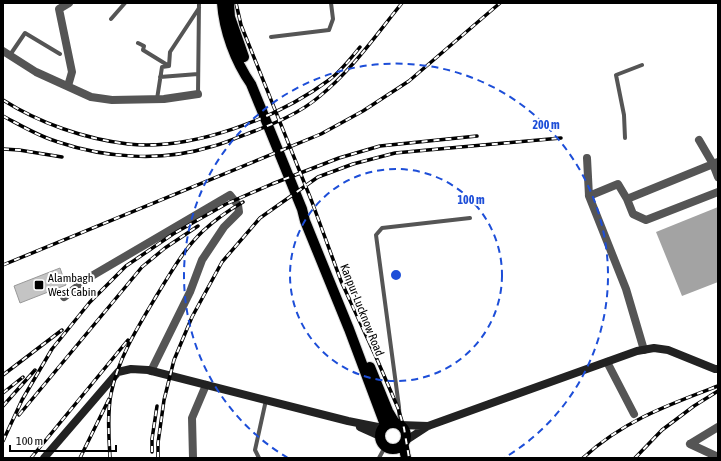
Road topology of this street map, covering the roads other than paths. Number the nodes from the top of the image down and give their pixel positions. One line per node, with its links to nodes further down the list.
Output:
1 (69, 3): 17 (street)
2 (125, 3): 7 (lane)
3 (222, 3): 16 (main road)
4 (229, 3): 16 (main road)
5 (331, 3): 8 (lane)
6 (199, 5): 13 (lane); 14 (lane)
7 (111, 19)
8 (271, 37)
9 (138, 43): 13 (lane)
10 (6, 53): 11 (lane); 17 (street)
11 (60, 54)
12 (642, 65): 20 (lane)
13 (169, 66): 15 (lane)
14 (198, 74): 15 (lane); 18 (lane)
15 (160, 77): 19 (lane)
16 (251, 84): 38 (main road, Kanpur-Lucknow Road)
17 (68, 86): 19 (street)
18 (198, 94): 19 (street)
19 (157, 99)
20 (625, 138)
21 (699, 140): 23 (street)
22 (587, 158): 26 (street)
23 (715, 163): 24 (street); 27 (street)
24 (718, 177)
25 (718, 192): 27 (street)
26 (590, 196): 27 (street); 30 (street)
27 (627, 200)
28 (470, 218): 38 (lane)
29 (64, 297): 33 (street)
30 (644, 350): 31 (street); 32 (street)
31 (607, 362): 36 (street); 37 (street)
32 (718, 369)
33 (151, 371): 34 (street); 43 (street)
34 (206, 385): 35 (street); 44 (street)
35 (266, 400): 38 (street); 45 (lane)
36 (634, 414)
37 (428, 426): 38 (street); 40 (street)
38 (388, 427): 40 (main road, Kanpur-Lucknow Road); 41 (main road, Kanpur-Lucknow Road)
39 (718, 427): 42 (street)
40 (404, 443): 41 (main road); 48 (main road, Kanpur-Lucknow Road)
41 (385, 447): 46 (lane); 47 (main road, Kanpur-Lucknow Road)
42 (718, 457)
43 (44, 458)
44 (193, 458)
45 (259, 458)
46 (379, 458)
47 (390, 458)
48 (406, 458)

